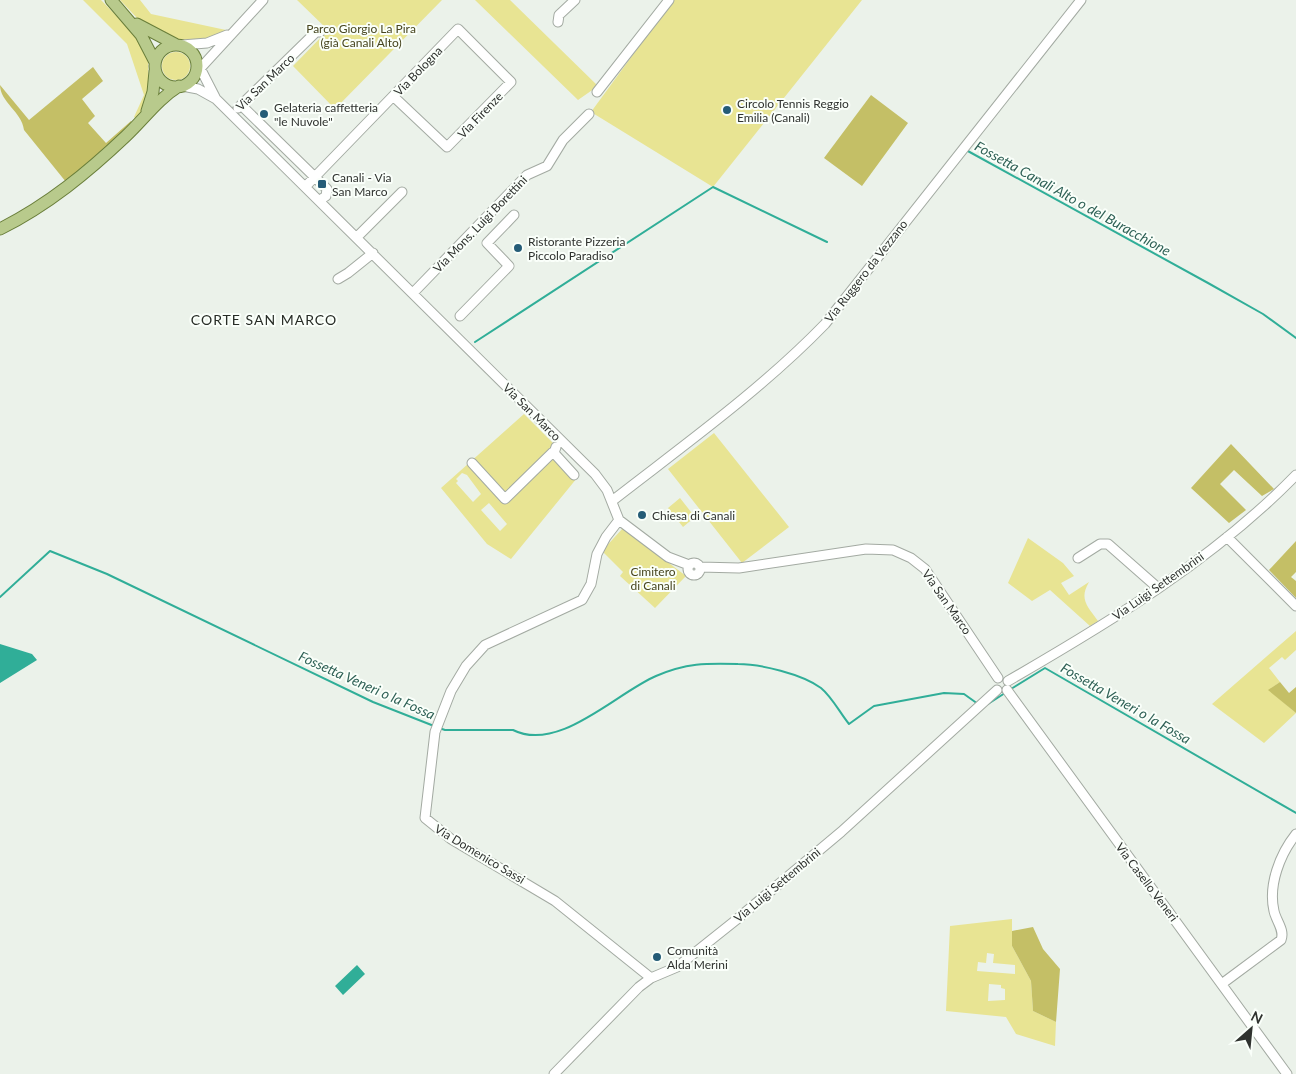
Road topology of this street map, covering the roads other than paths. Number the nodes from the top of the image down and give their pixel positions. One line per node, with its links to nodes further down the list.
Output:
1 (111, 0): 6 (main road)
2 (262, 0): 9 (street)
3 (575, 0): 7 (street)
4 (669, 0): 15 (street)
5 (1081, 0): 38 (street, Via Ruggero da Vezzano)
6 (127, 17): 11 (main road); 12 (main road)
7 (558, 22)
8 (458, 29): 16 (street, Via Bologna); 16 (street, Via Firenze)
9 (231, 32): 11 (street); 13 (street)
10 (320, 32): 18 (street, Via San Marco)
11 (178, 45): 12 (main road); 13 (main road)
12 (155, 66): 14 (main road); 21 (main road)
13 (197, 67): 14 (main road); 17 (street, Via San Marco)
14 (180, 86): 17 (street, Via San Marco); 21 (main road)
15 (597, 92)
16 (393, 96): 22 (street, Via Bologna)
17 (216, 99): 19 (street, Via San Marco)
18 (241, 105): 19 (street, Via San Marco); 22 (street)
19 (232, 114): 23 (street, Via San Marco)
20 (588, 114): 31 (street, Via Mons. Luigi Borettini)
21 (142, 121): 27 (main road)
22 (314, 177): 23 (street, Via Bologna); 25 (street)
23 (306, 186): 25 (street, Via San Marco)
24 (402, 192): 28 (street)
25 (320, 200): 28 (street, Via San Marco)
26 (514, 215): 32 (street)
27 (0, 229)
28 (357, 237): 29 (street, Via San Marco)
29 (373, 253): 30 (street); 31 (street, Via San Marco)
30 (338, 279)
31 (413, 293): 32 (street, Via San Marco)
32 (448, 328): 33 (street, Via San Marco)
33 (561, 441): 34 (street); 38 (street, Via San Marco)
34 (554, 452): 35 (street); 36 (street)
35 (472, 463)
36 (574, 475)
37 (1296, 475): 40 (street, Via Luigi Settembrini)
38 (612, 501): 39 (street, Via San Marco)
39 (619, 520): 44 (street, Via San Marco); 48 (street, Via Domenico Sassi)
40 (1226, 538): 42 (street, Via Luigi Settembrini); 43 (street)
41 (1078, 558): 42 (street)
42 (1158, 588): 45 (street, Via Luigi Settembrini)
43 (1296, 606)
44 (998, 678): 45 (street); 46 (street)
45 (1008, 688): 46 (street); 49 (street, Via Casello Veneri)
46 (997, 690): 48 (street, Via Luigi Settembrini)
47 (1296, 834): 49 (street)
48 (651, 978): 50 (street, Via Luigi Settembrini)
49 (1223, 983): 51 (street, Via Casello Veneri)
50 (554, 1074)
51 (1287, 1074)

